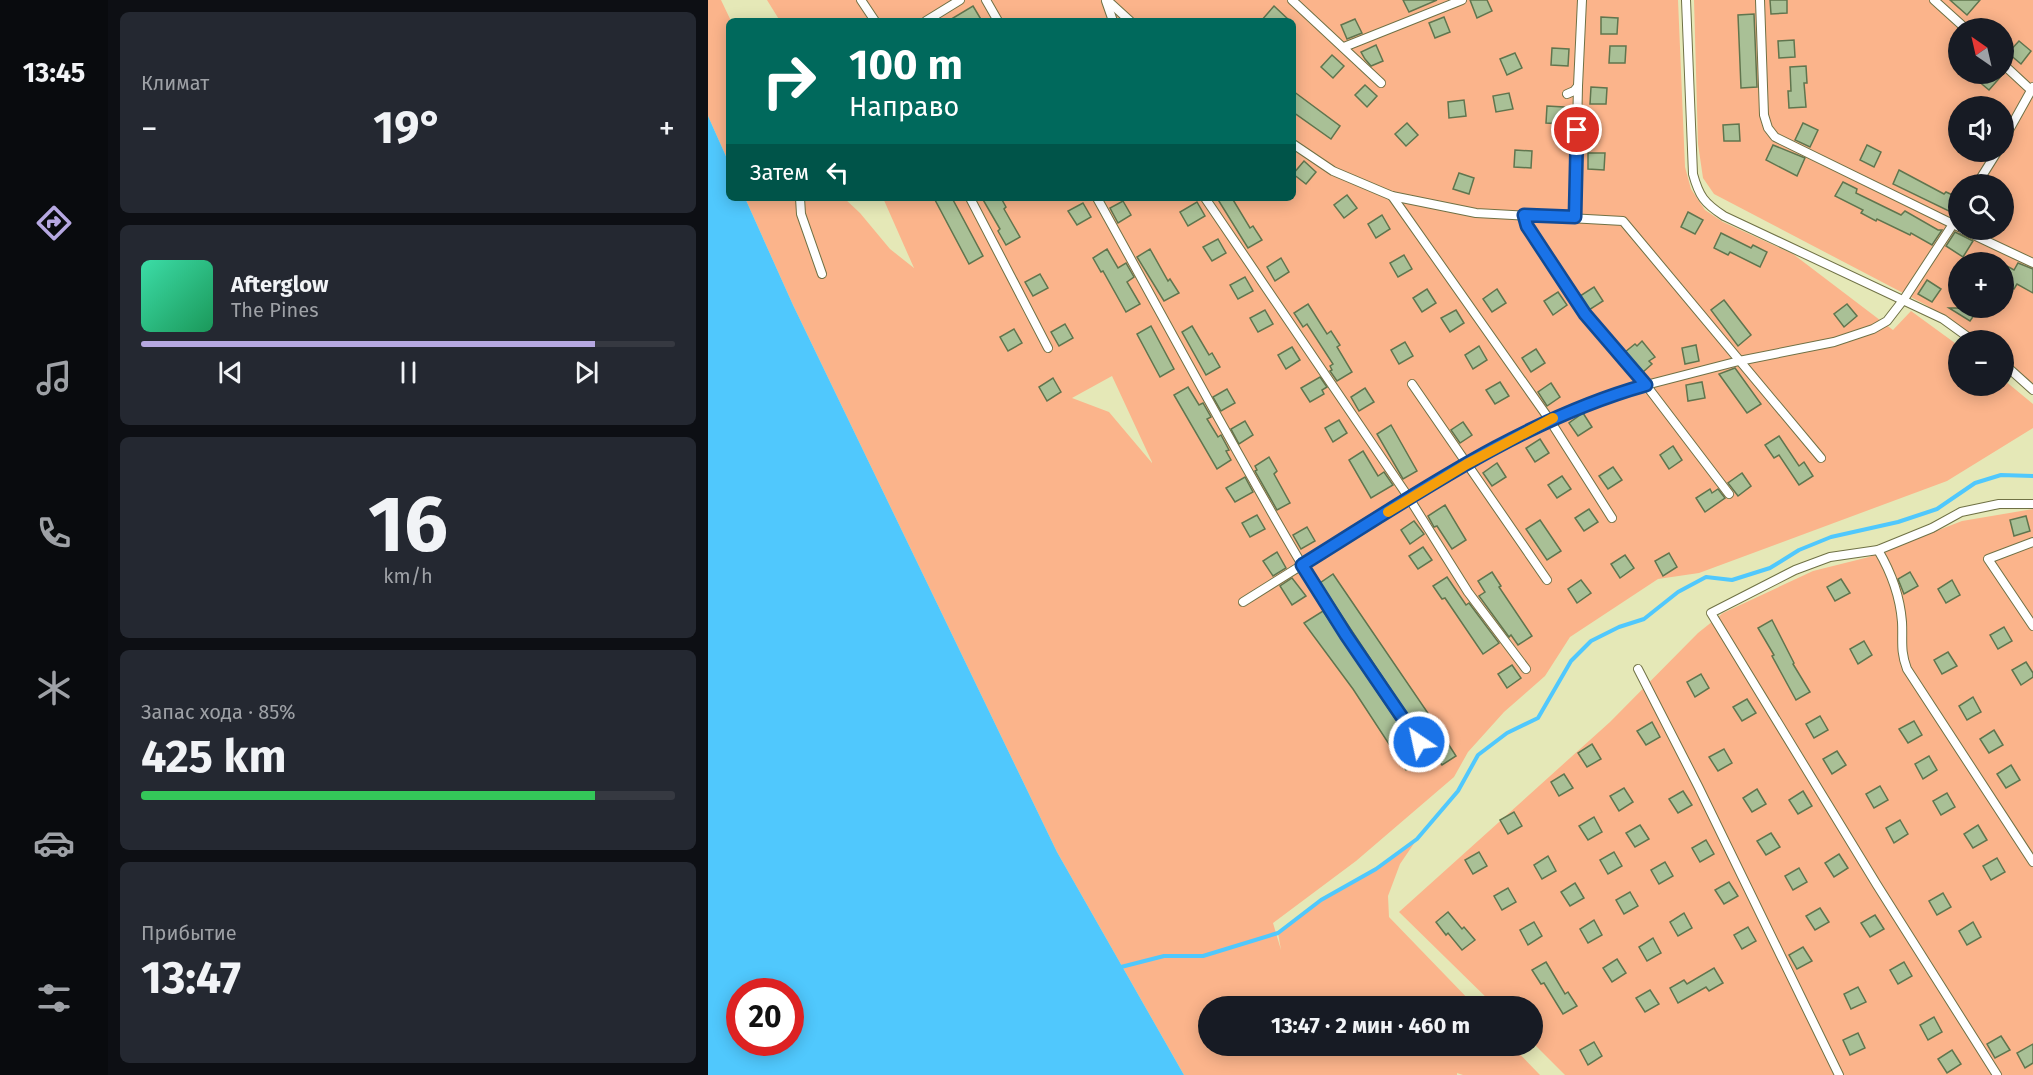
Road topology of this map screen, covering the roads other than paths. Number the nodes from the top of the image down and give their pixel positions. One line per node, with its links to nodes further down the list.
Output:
1 (861, 0): 11 (lane)
2 (960, 0): 12 (lane)
3 (986, 0): 13 (lane)
4 (1106, 0): 14 (lane); 15 (lane)
5 (1292, 0): 17 (lane)
6 (1462, 0): 17 (lane)
7 (1582, 0): 20 (lane)
8 (1686, 0): 37 (lane)
9 (1760, 0): 32 (lane)
10 (1934, 0): 16 (lane)
11 (873, 18)
12 (931, 18)
13 (996, 18)
14 (1112, 18)
15 (1127, 18)
16 (1954, 18)
17 (1344, 47): 19 (lane)
18 (2014, 73): 21 (lane)
19 (1382, 83)
20 (1578, 86): 22 (lane); 31 (lane)
21 (2032, 88): 23 (lane)
22 (1567, 94)
23 (2014, 121)
24 (1296, 146): 25 (lane)
25 (1392, 196): 30 (lane); 45 (lane)
26 (800, 201): 36 (lane)
27 (971, 201): 39 (lane)
28 (1099, 201): 54 (lane)
29 (1207, 201): 49 (lane)
30 (1524, 215): 31 (lane); 43 (lane)
31 (1575, 217): 40 (lane)
32 (1948, 222)
33 (1948, 237): 37 (lane)
34 (1984, 240): 35 (lane)
35 (2033, 263)
36 (822, 274)
37 (1904, 299): 38 (lane); 40 (lane)
38 (1958, 330)
39 (1048, 348)
40 (1739, 361): 43 (lane); 46 (lane)
41 (2014, 373): 44 (lane)
42 (1412, 384): 47 (lane)
43 (1646, 385): 45 (lane); 48 (lane)
44 (2033, 390)
45 (1549, 419): 47 (lane); 51 (lane)
46 (1821, 458)
47 (1467, 464): 49 (lane); 55 (lane)
48 (1729, 494)
49 (1409, 498): 54 (lane); 58 (lane)
50 (2033, 504): 53 (lane)
51 (1612, 518)
52 (2033, 542): 57 (lane)
53 (1878, 550): 61 (lane); 63 (lane)
54 (1302, 565): 56 (lane); 60 (lane)
55 (1547, 580)
56 (1243, 602)
57 (2033, 626)
58 (1526, 669)
59 (1638, 669): 62 (lane)
60 (1419, 742)
61 (2033, 862)
62 (1839, 1075)
63 (1997, 1075)

